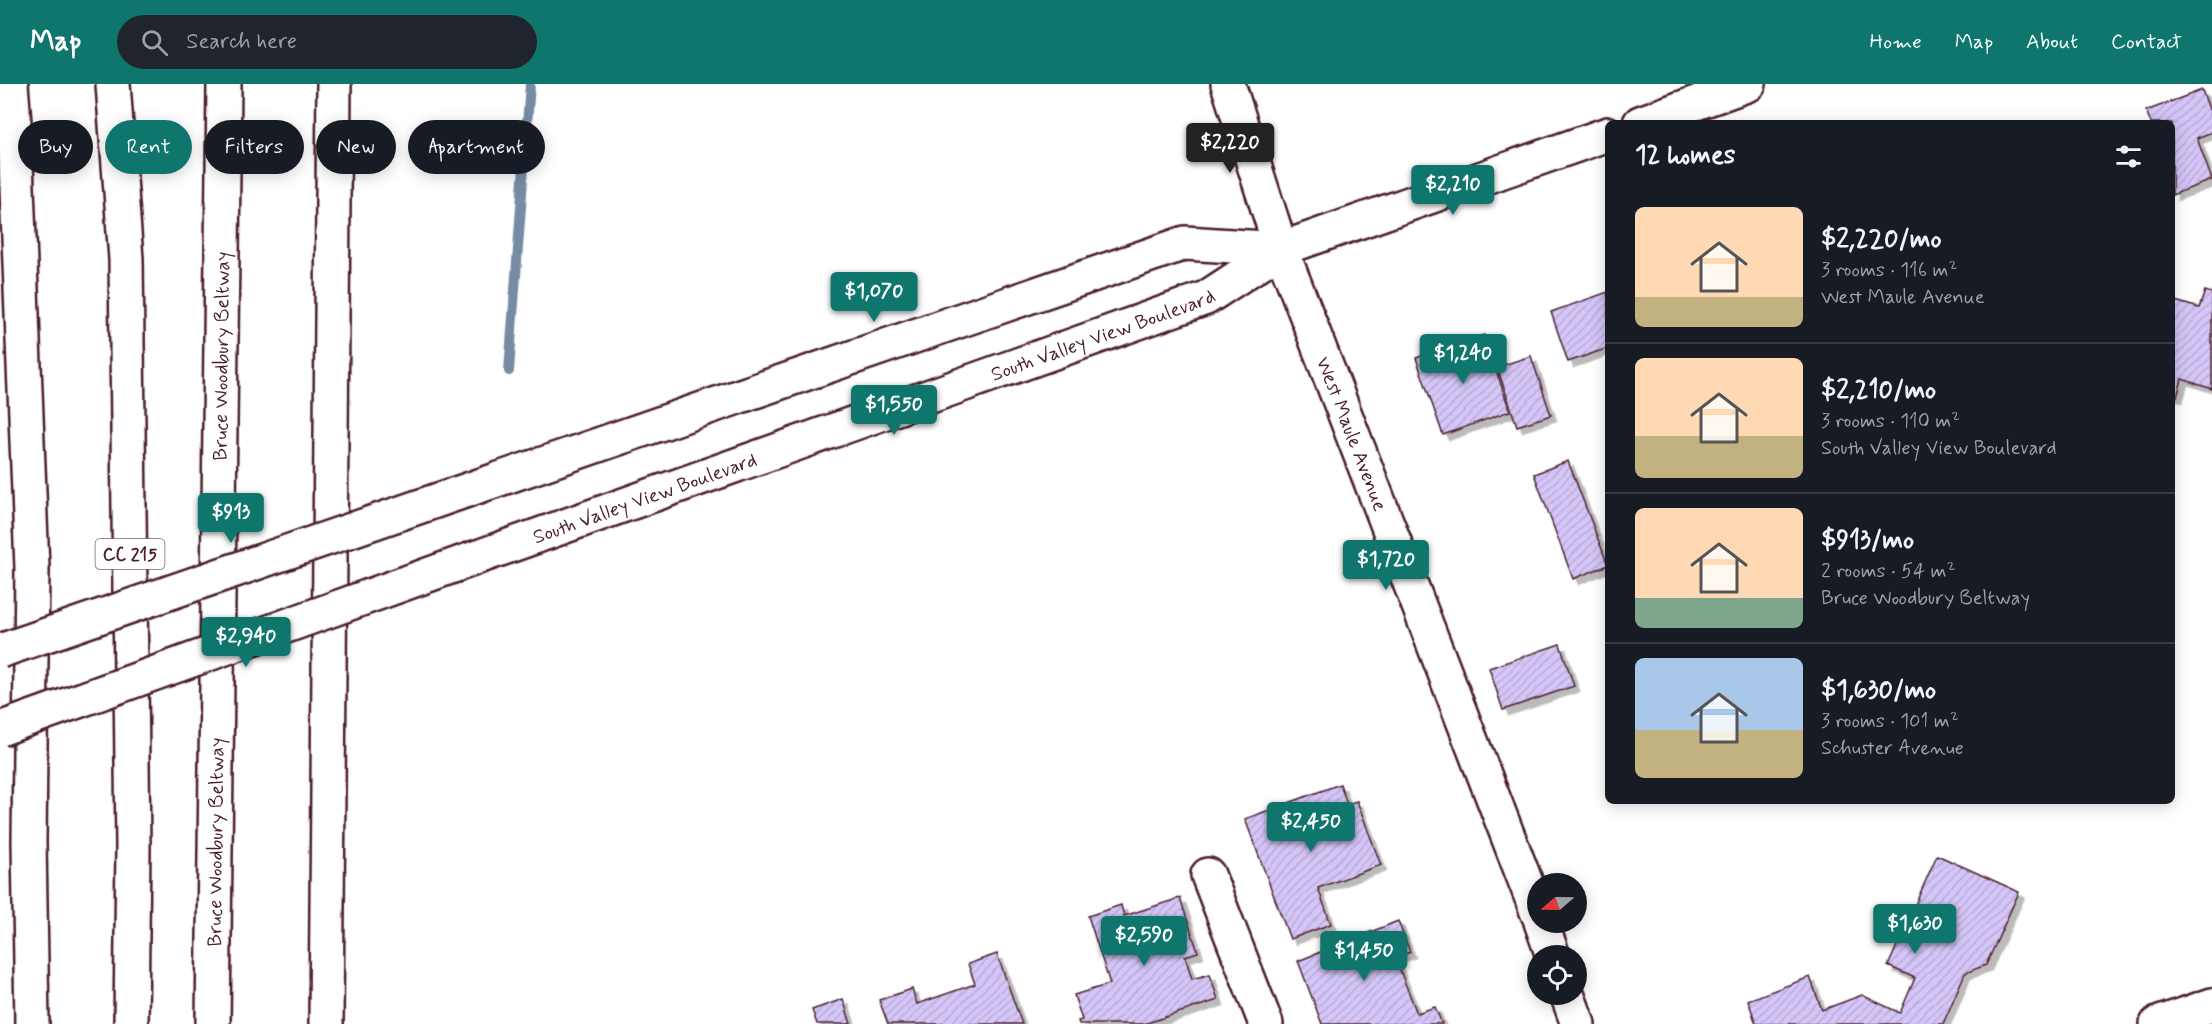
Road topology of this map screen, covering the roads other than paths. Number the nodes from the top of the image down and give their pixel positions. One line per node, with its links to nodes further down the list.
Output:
1 (11, 84): 16 (main road)
2 (113, 84): 17 (main road, CC 215)
3 (224, 84): 18 (main road, Bruce Woodbury Beltway)
4 (334, 84): 19 (main road)
5 (1228, 84): 9 (main road, West Maule Avenue)
6 (1749, 84): 7 (main road)
7 (1648, 120)
8 (1605, 135): 9 (main road, South Valley View Boulevard)
9 (1281, 249): 10 (main road, South Valley View Boulevard, bridge); 11 (main road, South Valley View Boulevard, bridge); 13 (main road, West Maule Avenue)
10 (0, 651)
11 (0, 729)
12 (1208, 875): 20 (main road)
13 (1527, 886)
14 (1571, 1005): 21 (main road)
15 (2212, 1005): 22 (main road)
16 (32, 1024)
17 (131, 1024)
18 (213, 1024)
19 (326, 1024)
20 (1266, 1024)
21 (1578, 1024)
22 (2157, 1024)

